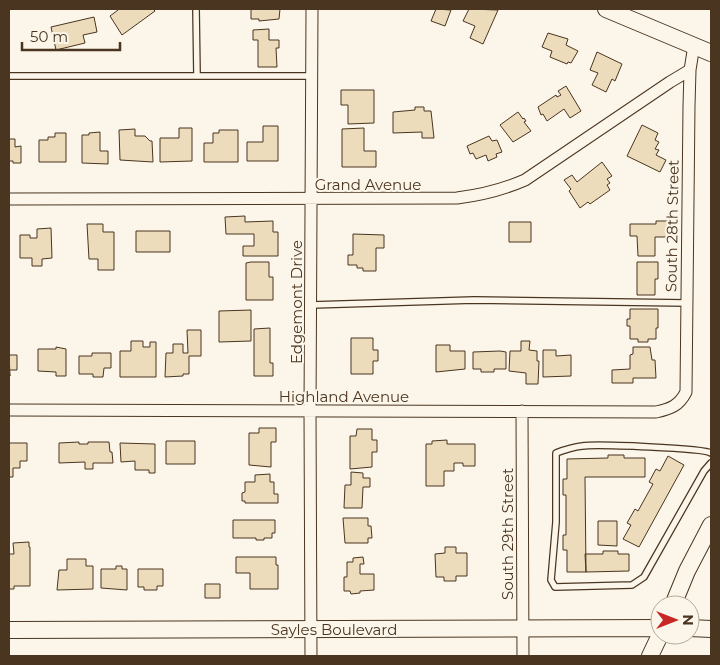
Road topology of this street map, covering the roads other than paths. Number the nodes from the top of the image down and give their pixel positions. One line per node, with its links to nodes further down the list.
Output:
1 (196, 9): 8 (lane)
2 (312, 9): 9 (street, Edgemont Drive)
3 (606, 9): 4 (street)
4 (694, 44): 5 (street); 6 (street, South 28th Street)
5 (711, 53)
6 (690, 70): 11 (street, Grand Avenue); 12 (street, South 28th Street)
7 (9, 76): 8 (lane)
8 (197, 76): 9 (lane)
9 (312, 76): 11 (street, Edgemont Drive)
10 (9, 199): 11 (street, Grand Avenue)
11 (312, 199): 13 (street, Edgemont Drive)
12 (687, 303): 13 (lane); 14 (street, South 28th Street)
13 (311, 305): 16 (street, Edgemont Drive)
14 (677, 405): 17 (street, Highland Avenue)
15 (9, 410): 16 (street, Highland Avenue)
16 (310, 410): 17 (street, Highland Avenue); 24 (street, Edgemont Drive)
17 (522, 411): 22 (street, South 29th Street)
18 (711, 453): 19 (lane)
19 (711, 463)
20 (711, 525): 21 (street)
21 (677, 595)
22 (522, 628): 23 (street, Sayles Boulevard); 24 (street, Sayles Boulevard); 27 (street, South 29th Street)
23 (650, 628)
24 (311, 629): 25 (street, Sayles Boulevard); 26 (street, Edgemont Drive)
25 (9, 630)
26 (311, 656)
27 (523, 656)

